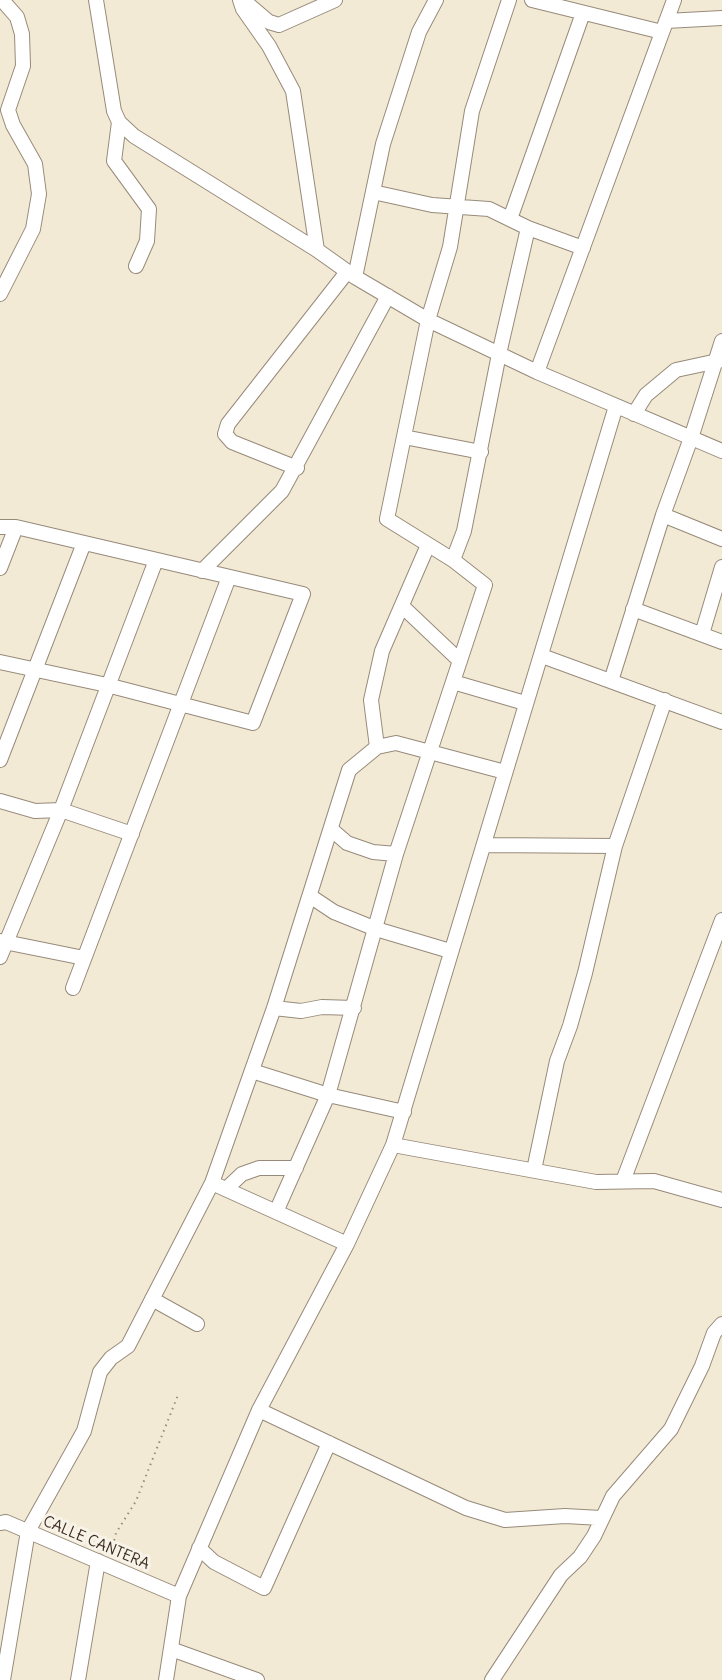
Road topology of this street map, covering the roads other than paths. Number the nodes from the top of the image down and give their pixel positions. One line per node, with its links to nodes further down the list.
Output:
1 (2, 0): 12 (street)
2 (96, 0): 13 (street)
3 (242, 0): 4 (street); 19 (street)
4 (335, 0)
5 (436, 0): 14 (street)
6 (509, 0): 15 (street)
7 (533, 0): 9 (street)
8 (674, 0): 11 (street)
9 (583, 13): 11 (street); 16 (street)
10 (722, 18): 11 (street)
11 (664, 26): 18 (street)
12 (4, 116): 21 (street)
13 (119, 122): 19 (street); 22 (street)
14 (373, 192): 15 (street); 23 (street)
15 (456, 207): 16 (street); 26 (street)
16 (510, 219): 17 (street)
17 (528, 228): 18 (street); 28 (street)
18 (583, 248): 30 (street)
19 (317, 250): 23 (street)
20 (0, 259): 21 (street)
21 (14, 265): 24 (street)
22 (136, 266)
23 (351, 274): 25 (street); 37 (street)
24 (0, 294)
25 (388, 296): 26 (street); 37 (street)
26 (428, 320): 28 (street); 33 (street)
27 (722, 341): 29 (street)
28 (499, 354): 30 (street); 36 (street)
29 (720, 360): 32 (street); 34 (street)
30 (537, 372): 31 (street)
31 (616, 406): 32 (street); 54 (street)
32 (634, 414): 34 (street)
33 (404, 437): 36 (street); 43 (street)
34 (691, 438): 35 (street); 38 (street)
35 (722, 451)
36 (481, 453): 45 (street)
37 (297, 468): 48 (street)
38 (663, 515): 41 (street); 51 (street)
39 (0, 527): 40 (street)
40 (16, 527): 42 (street); 47 (street)
41 (722, 539)
42 (84, 543): 44 (street); 57 (street)
43 (428, 545): 45 (street); 50 (street)
44 (156, 560): 48 (street); 60 (street)
45 (453, 560): 55 (street)
46 (722, 567): 52 (street)
47 (0, 568)
48 (202, 571): 49 (street)
49 (229, 577): 63 (street); 63 (street)
50 (403, 606): 55 (street); 65 (street)
51 (633, 609): 52 (street); 58 (street)
52 (702, 634): 53 (street)
53 (722, 642)
54 (542, 656): 58 (street); 62 (street)
55 (460, 661): 59 (street)
56 (0, 662): 57 (street)
57 (36, 670): 60 (street); 67 (street)
58 (611, 681): 61 (street)
59 (453, 682): 62 (street); 66 (street)
60 (107, 685): 63 (street); 70 (street)
61 (665, 700): 64 (street); 74 (street)
62 (525, 703): 68 (street)
63 (182, 704): 72 (street)
64 (722, 722)
65 (377, 747): 66 (street); 71 (street)
66 (431, 750): 68 (street); 75 (street)
67 (0, 760)
68 (505, 772): 73 (street)
69 (0, 801): 70 (street)
70 (61, 810): 72 (street); 79 (street)
71 (332, 830): 75 (street); 76 (street)
72 (132, 834): 82 (street)
73 (484, 845): 74 (street); 80 (street)
74 (615, 846): 91 (street)
75 (396, 854): 78 (street)
76 (310, 896): 78 (street); 84 (street)
77 (722, 920): 93 (street)
78 (376, 929): 80 (street); 85 (street)
79 (4, 942): 81 (street); 82 (street)
80 (450, 951): 88 (street)
81 (0, 957)
82 (84, 958): 83 (street)
83 (73, 988)
84 (274, 1008): 85 (street); 86 (street)
85 (354, 1008): 87 (street)
86 (252, 1071): 87 (street); 92 (street)
87 (328, 1095): 88 (street); 90 (street)
88 (404, 1112): 89 (street)
89 (393, 1144): 91 (street); 97 (street)
90 (296, 1168): 94 (street); 96 (street)
91 (534, 1170): 93 (street)
92 (212, 1182): 94 (street); 98 (street)
93 (623, 1182): 95 (street)
94 (226, 1189): 96 (street)
95 (722, 1200)
96 (276, 1212): 97 (street)
97 (347, 1244): 101 (street)
98 (152, 1299): 99 (street); 105 (street)
99 (197, 1324)
100 (722, 1324): 103 (street)
101 (259, 1410): 102 (street); 106 (street)
102 (329, 1443): 103 (street); 106 (street)
103 (601, 1518): 115 (street)
104 (0, 1523): 105 (street, CALLE CANTERA)
105 (28, 1532): 107 (street, CALLE CANTERA); 111 (street)
106 (199, 1548): 108 (street)
107 (102, 1564): 108 (street, CALLE CANTERA); 112 (street)
108 (179, 1596): 109 (street)
109 (171, 1649): 110 (street); 113 (street)
110 (239, 1677): 114 (street)
111 (3, 1680)
112 (78, 1680)
113 (166, 1680)
114 (257, 1680)
115 (492, 1680)

